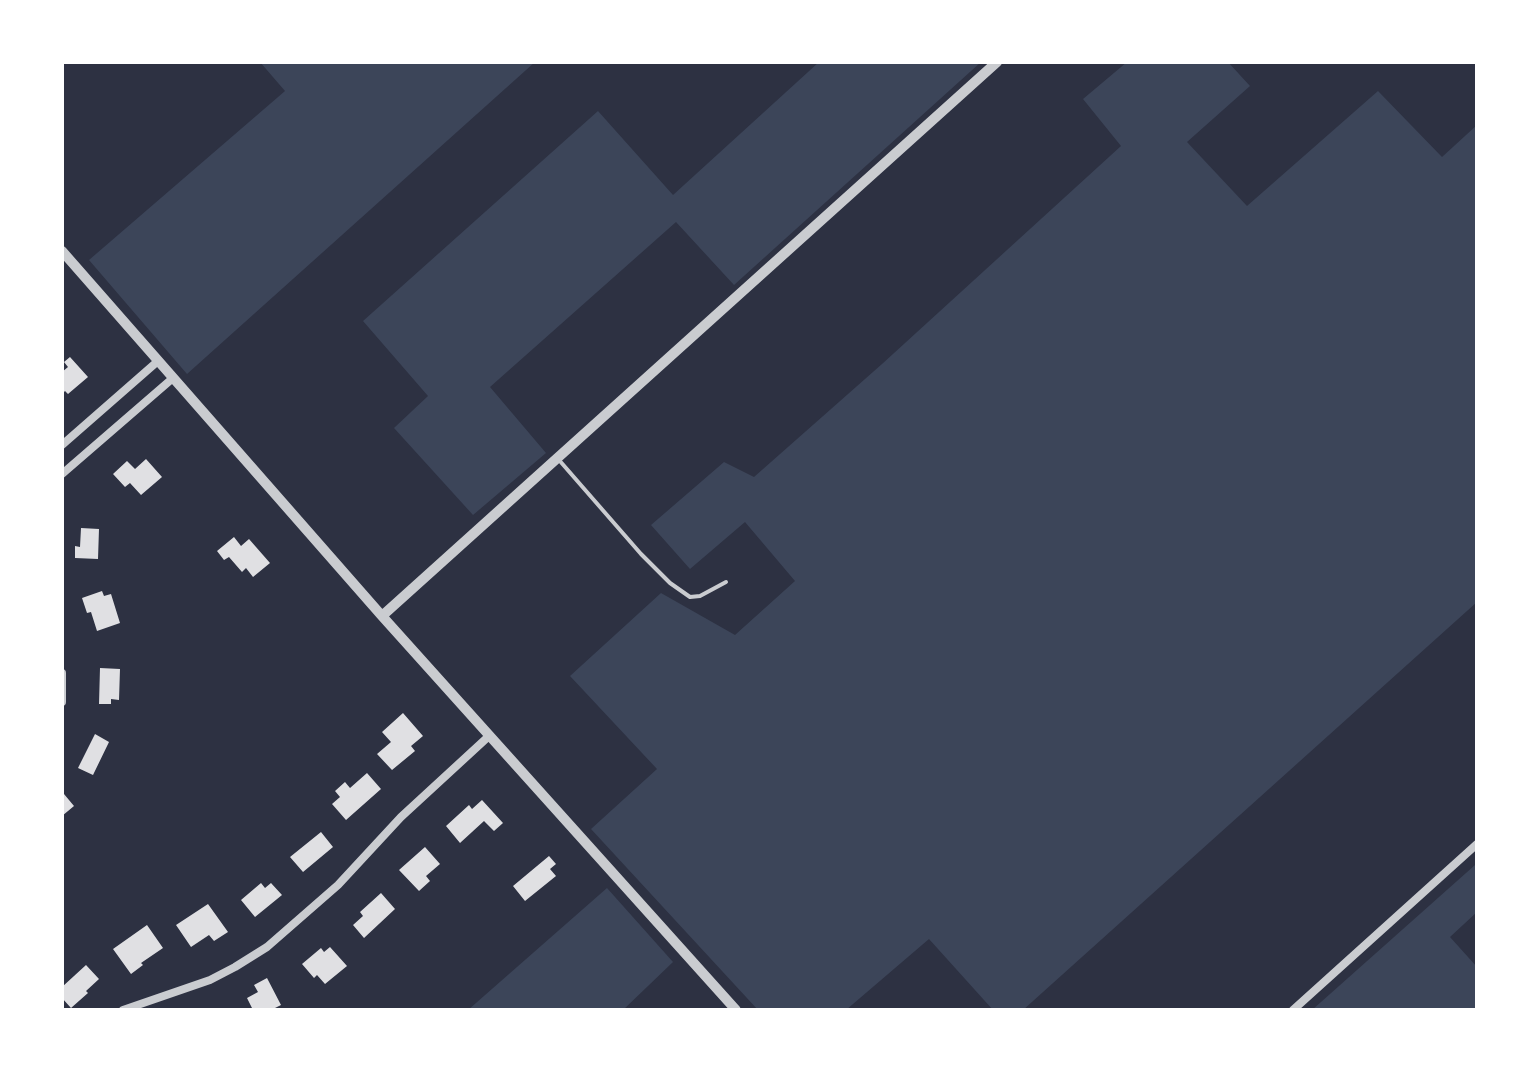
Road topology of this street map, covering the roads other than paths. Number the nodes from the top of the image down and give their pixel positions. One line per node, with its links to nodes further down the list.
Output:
1 (997, 62): 6 (street)
2 (62, 251): 3 (street)
3 (158, 361): 4 (street); 5 (street)
4 (173, 378): 7 (street); 9 (street)
5 (62, 445)
6 (557, 458): 8 (lane); 9 (street)
7 (62, 474)
8 (726, 582)
9 (382, 616): 12 (street)
10 (62, 673): 11 (street)
11 (62, 702)
12 (489, 736): 14 (street); 15 (street)
13 (1477, 844): 16 (street)
14 (123, 1010)
15 (736, 1010)
16 (1293, 1010)

